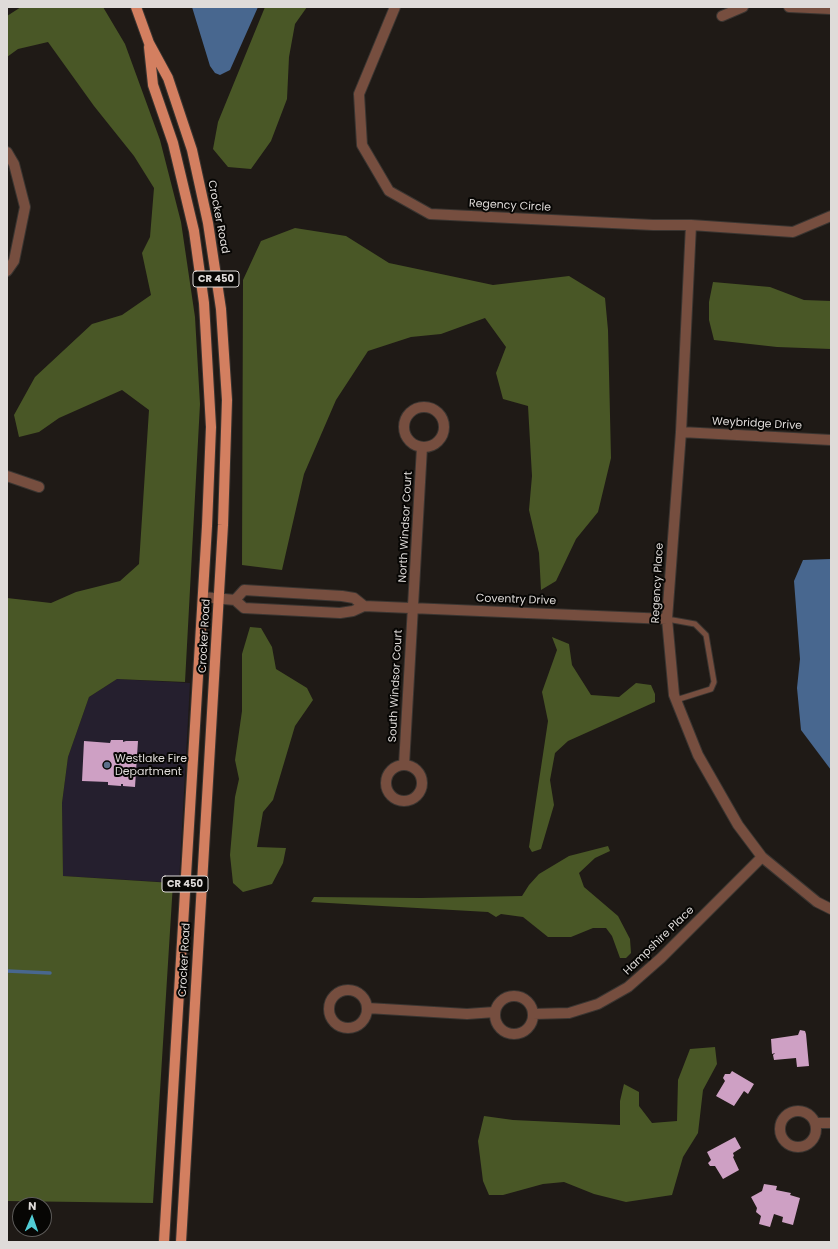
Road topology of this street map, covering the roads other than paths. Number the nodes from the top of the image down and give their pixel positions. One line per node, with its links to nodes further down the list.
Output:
1 (136, 7): 7 (main road, Crocker Road / CR 450)
2 (395, 7): 10 (street, Regency Circle)
3 (743, 7): 6 (street)
4 (789, 7): 5 (street)
5 (831, 9)
6 (722, 16)
7 (149, 43): 17 (main road, Crocker Road / CR 450); 18 (main road, Crocker Road / CR 450)
8 (7, 152): 11 (street)
9 (831, 216): 10 (street, Regency Circle)
10 (691, 225): 12 (street, Regency Place)
11 (7, 271)
12 (681, 432): 13 (street, Weybridge Drive); 22 (street, Regency Place)
13 (831, 440)
14 (422, 447): 21 (street, North Windsor Court)
15 (7, 476): 16 (street)
16 (39, 487)
17 (203, 597): 18 (street, Coventry Drive); 32 (main road, Crocker Road / CR 450)
18 (219, 598): 19 (street, Coventry Drive); 33 (main road, Crocker Road)
19 (235, 600): 20 (street, Coventry Drive); 20 (street, Coventry Drive)
20 (364, 606): 21 (street, Coventry Drive)
21 (413, 608): 22 (street, Coventry Drive); 24 (street, South Windsor Court)
22 (667, 619): 23 (street, Regency Place); 23 (lane)
23 (676, 700): 25 (street, Regency Place)
24 (404, 765)
25 (762, 857): 26 (street, Regency Place); 29 (street, Hampshire Place)
26 (831, 909)
27 (367, 1008): 28 (street)
28 (495, 1012): 29 (street); 29 (street)
29 (533, 1014)
30 (816, 1123): 31 (street)
31 (831, 1123)
32 (164, 1242)
33 (181, 1242)

